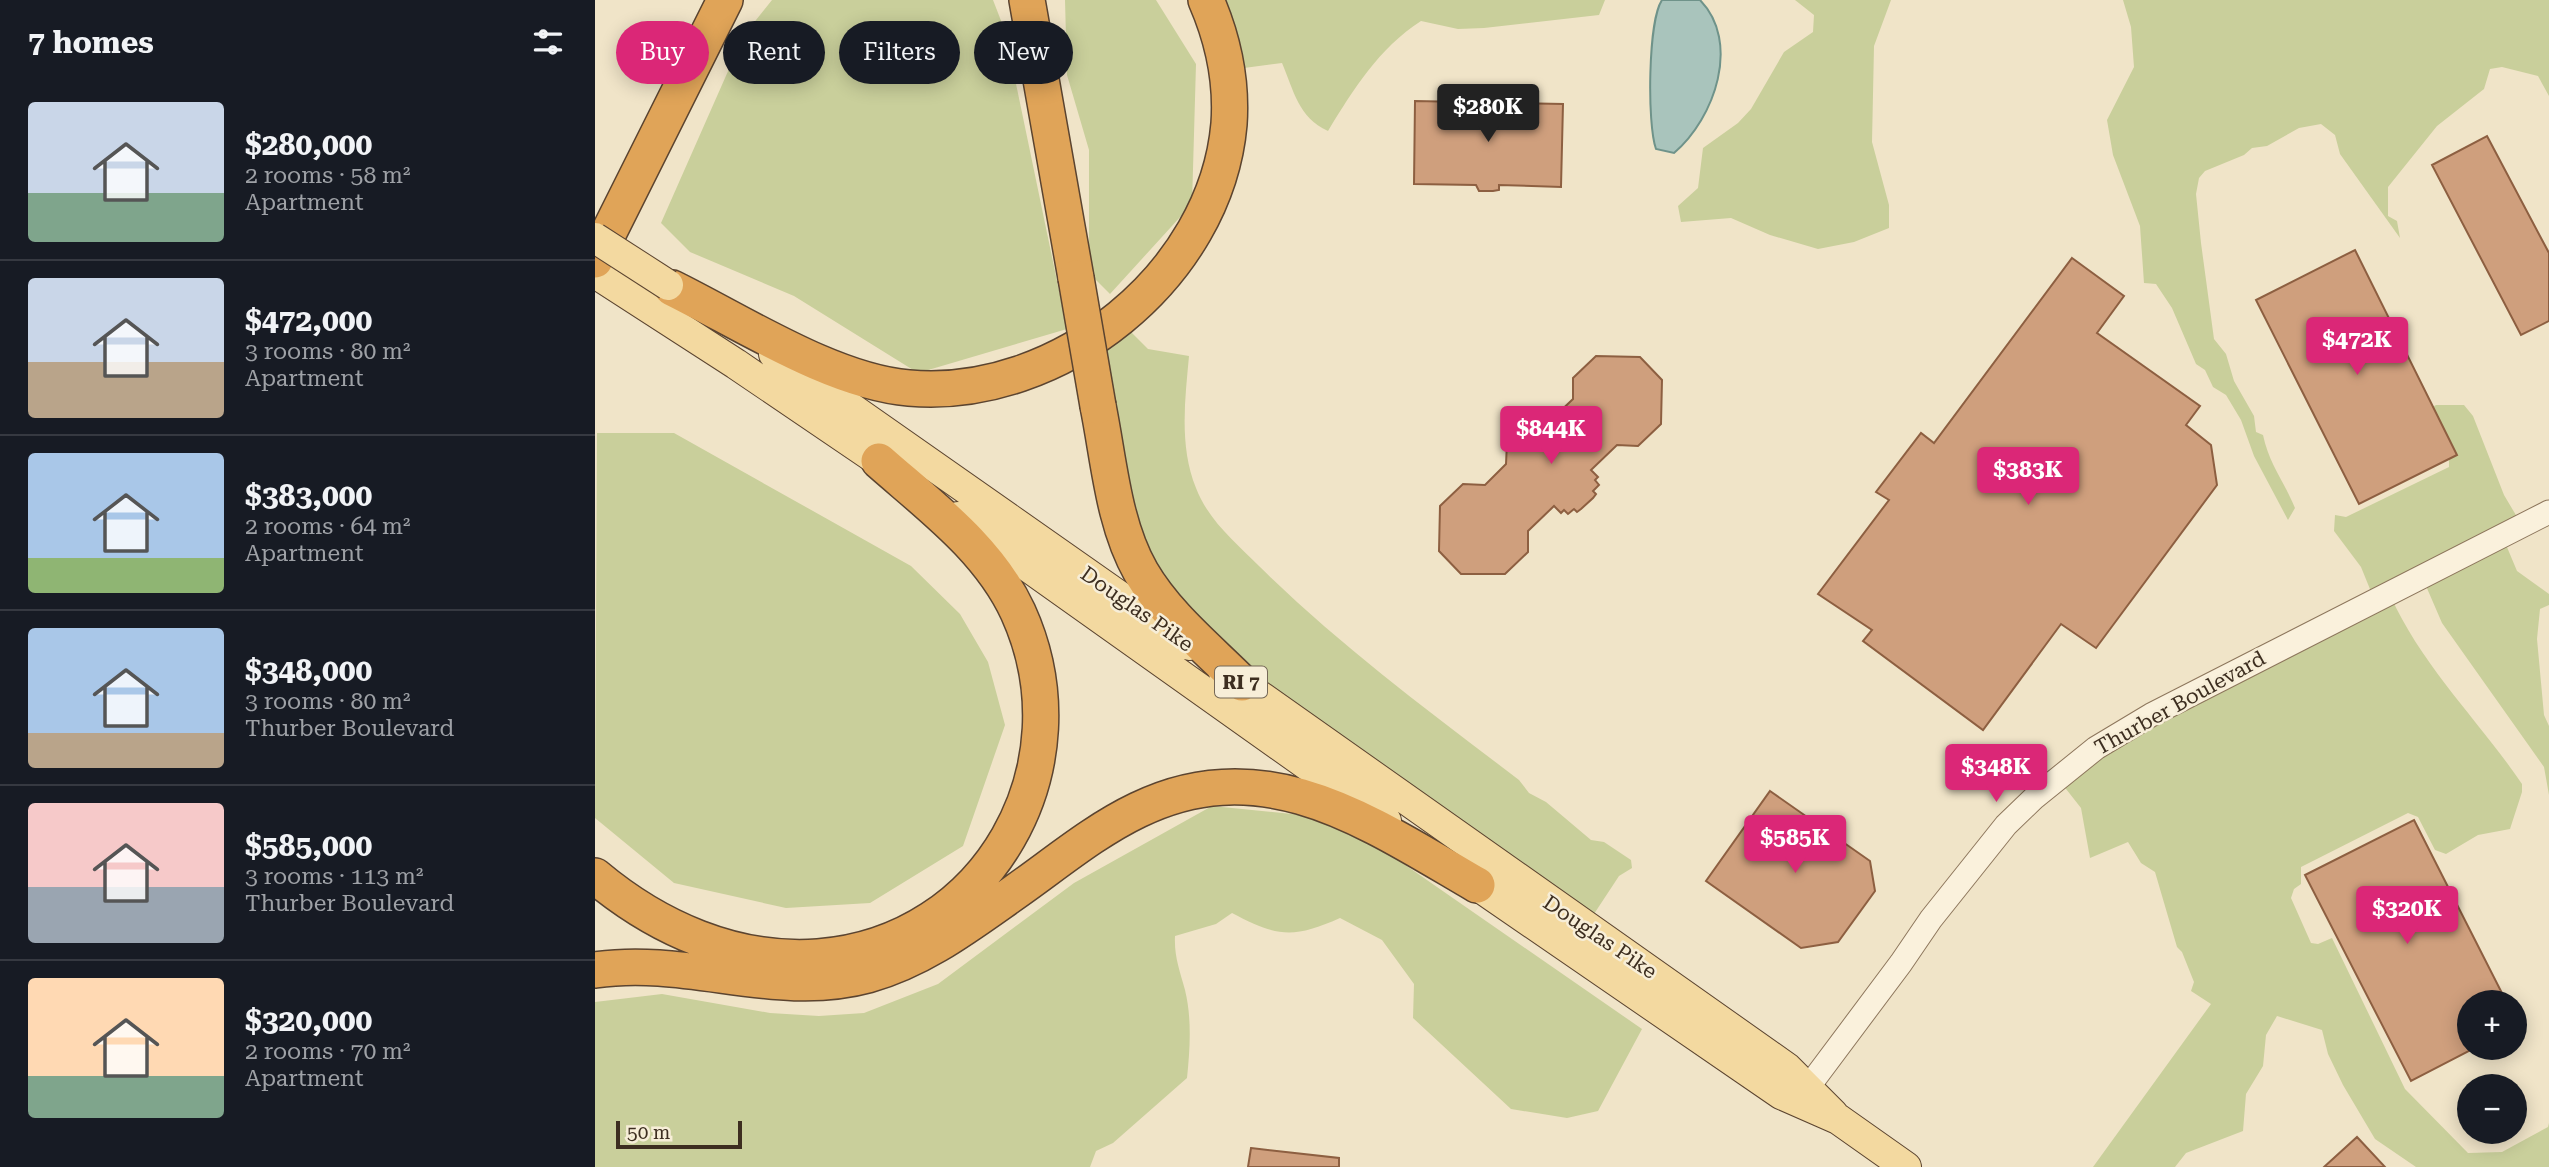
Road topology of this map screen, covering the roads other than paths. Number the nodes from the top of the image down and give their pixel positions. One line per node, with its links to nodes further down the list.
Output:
1 (725, 0): 5 (highway)
2 (748, 0): 5 (highway)
3 (1027, 0): 12 (highway, bridge)
4 (1206, 0): 9 (highway)
5 (634, 179): 7 (highway)
6 (595, 238): 9 (main road, Douglas Pike / RI 7, bridge)
7 (595, 260)
8 (595, 273): 9 (main road, Douglas Pike / RI 7)
9 (665, 295): 10 (main road, Douglas Pike / RI 7); 12 (main road, Douglas Pike / RI 7)
10 (879, 461): 13 (highway); 14 (main road, Douglas Pike / RI 7)
11 (2549, 512): 16 (street, Thurber Boulevard)
12 (1242, 683): 16 (main road, Douglas Pike / RI 7)
13 (595, 876)
14 (1477, 886): 15 (highway); 17 (main road, Douglas Pike / RI 7)
15 (595, 970)
16 (1808, 1086): 17 (main road, Douglas Pike / RI 7)
17 (1838, 1119): 18 (main road, Douglas Pike / RI 7)
18 (1906, 1167)

